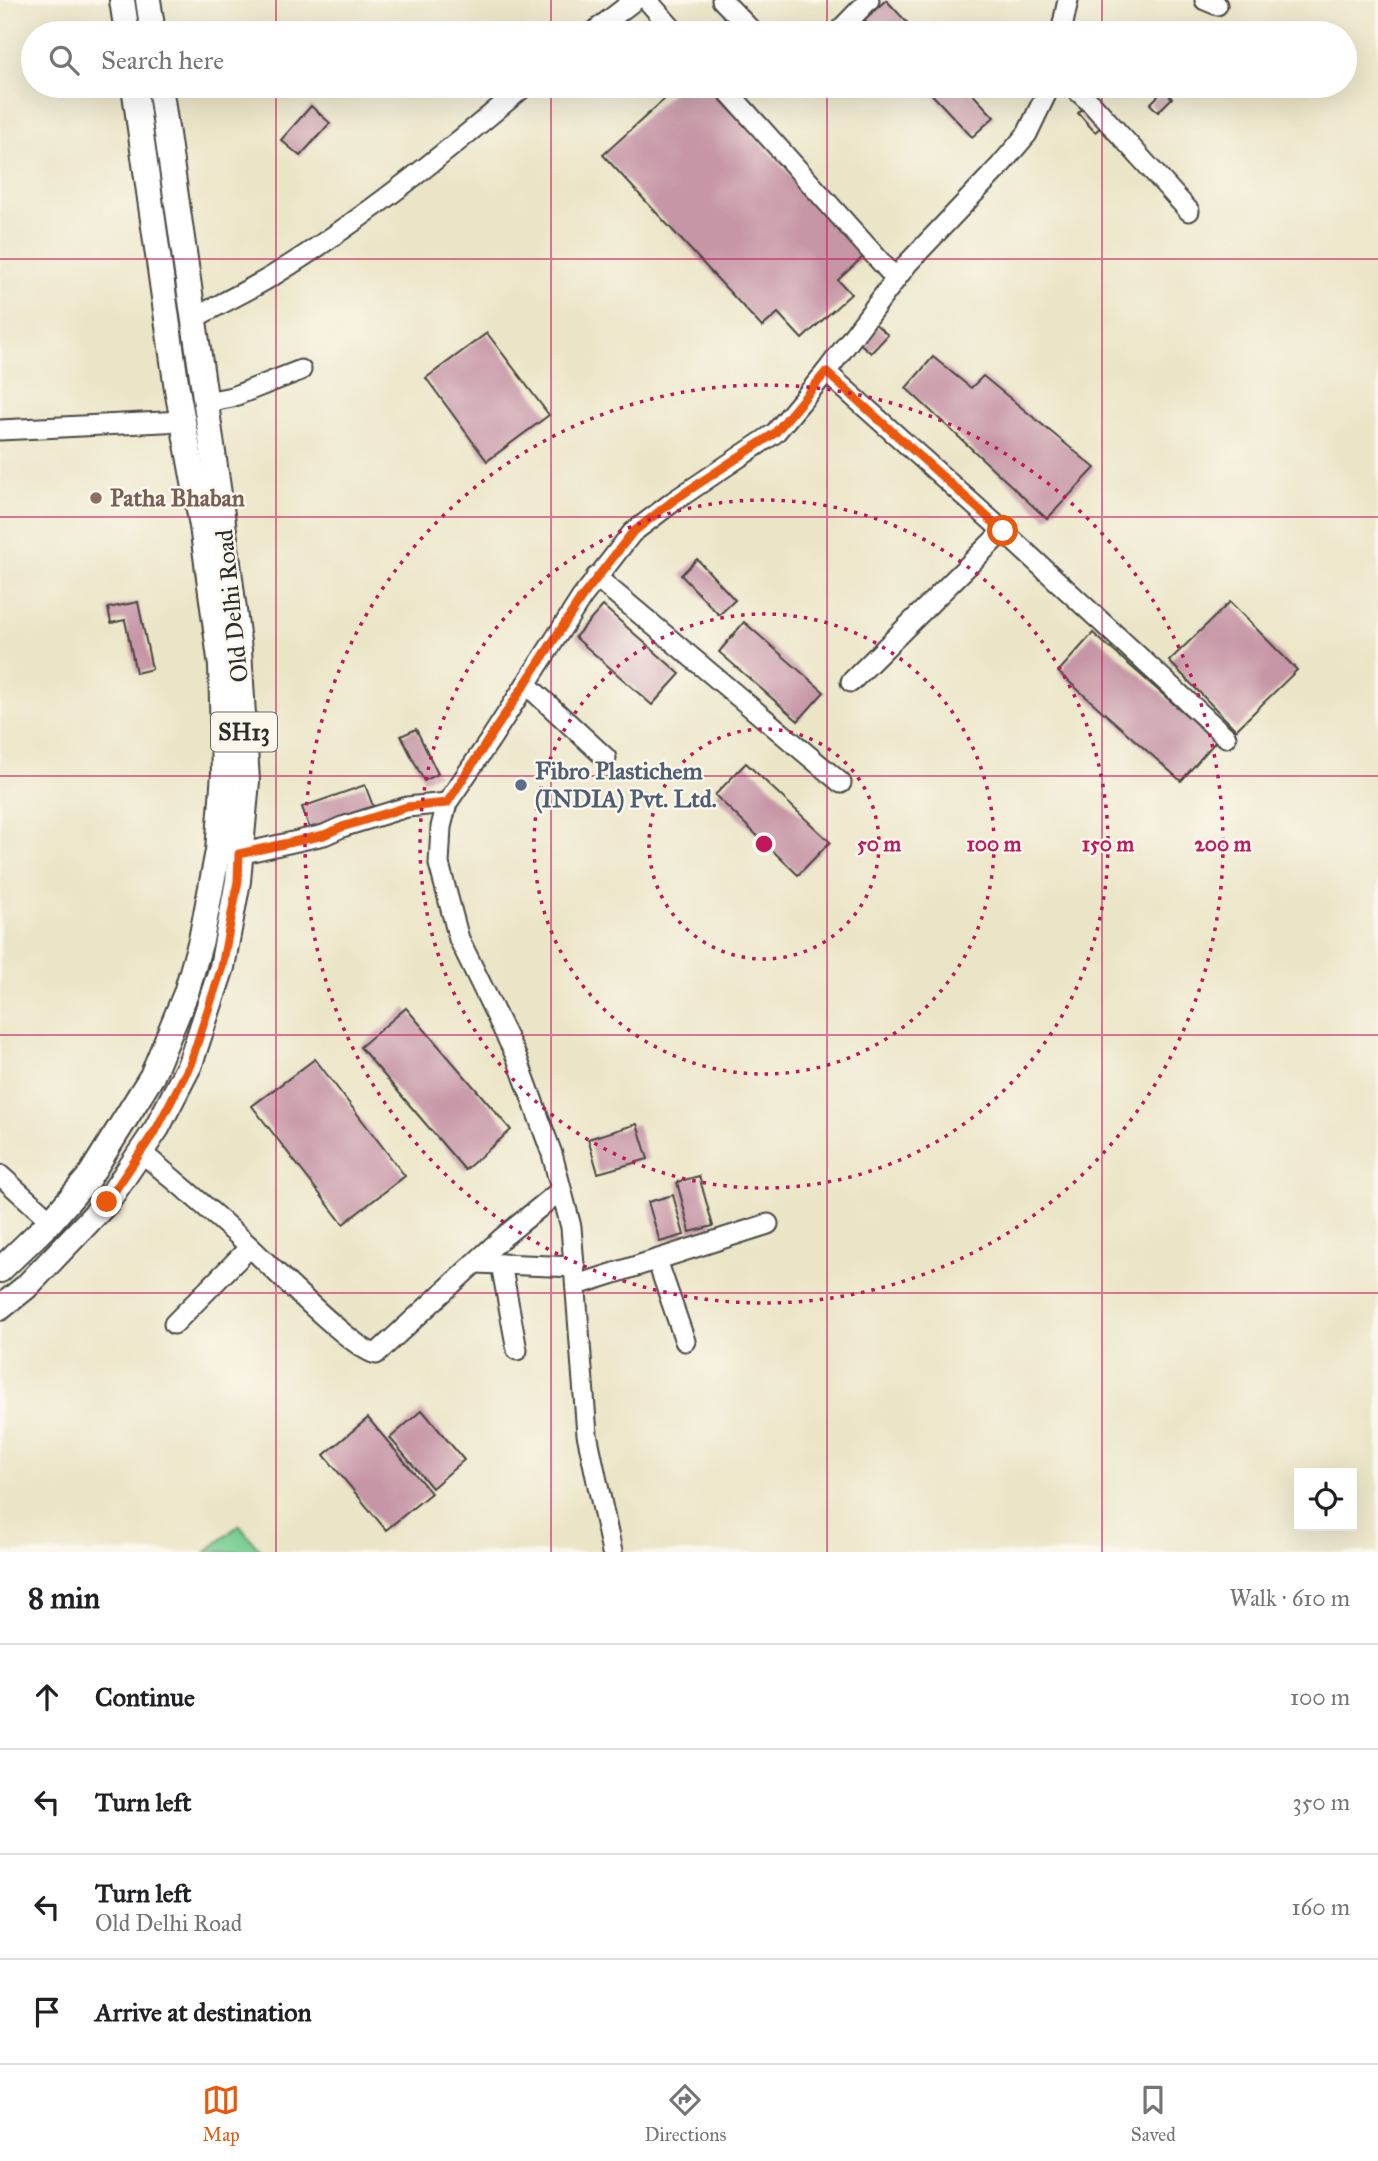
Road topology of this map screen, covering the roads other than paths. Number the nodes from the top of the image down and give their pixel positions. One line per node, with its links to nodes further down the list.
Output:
1 (122, 0): 8 (main road)
2 (148, 0): 9 (main road)
3 (635, 0): 10 (street)
4 (647, 0): 11 (street)
5 (722, 0): 12 (street)
6 (869, 0): 13 (street)
7 (1068, 0): 14 (street)
8 (125, 21)
9 (151, 21)
10 (608, 21)
11 (666, 21)
12 (742, 21)
13 (849, 21)
14 (1064, 21)
15 (137, 98): 27 (main road, Old Delhi Road / SH13)
16 (162, 98): 23 (main road, Old Delhi Road / SH13)
17 (511, 98): 23 (street)
18 (734, 98): 22 (street)
19 (1044, 98): 22 (street)
20 (1086, 98): 21 (street)
21 (1189, 211)
22 (896, 279): 25 (street)
23 (194, 318): 26 (main road, Old Delhi Road / SH13)
24 (301, 370): 26 (street)
25 (826, 372): 29 (street); 30 (street)
26 (206, 402): 37 (main road, Old Delhi Road / SH13)
27 (183, 421): 28 (street); 41 (main road, Old Delhi Road / SH13)
28 (0, 430)
29 (1003, 531): 31 (street); 33 (street)
30 (596, 577): 32 (street); 35 (street)
31 (851, 682)
32 (526, 684): 34 (street); 36 (street)
33 (1226, 737)
34 (606, 758)
35 (841, 783)
36 (447, 803): 37 (street); 40 (street)
37 (239, 854): 38 (main road, Old Delhi Road / SH13)
38 (141, 1152): 43 (street); 49 (main road, Old Delhi Road / SH13)
39 (0, 1175): 41 (street)
40 (561, 1190): 45 (street); 48 (street)
41 (51, 1221): 47 (main road, Old Delhi Road / SH13)
42 (768, 1224): 44 (street)
43 (250, 1247): 45 (street); 50 (street)
44 (657, 1260): 48 (street); 51 (street)
45 (476, 1263): 46 (street)
46 (501, 1264): 48 (street); 52 (street)
47 (0, 1270)
48 (576, 1276): 53 (street)
49 (0, 1308)
50 (174, 1324)
51 (685, 1341)
52 (517, 1350)
53 (611, 1552)

